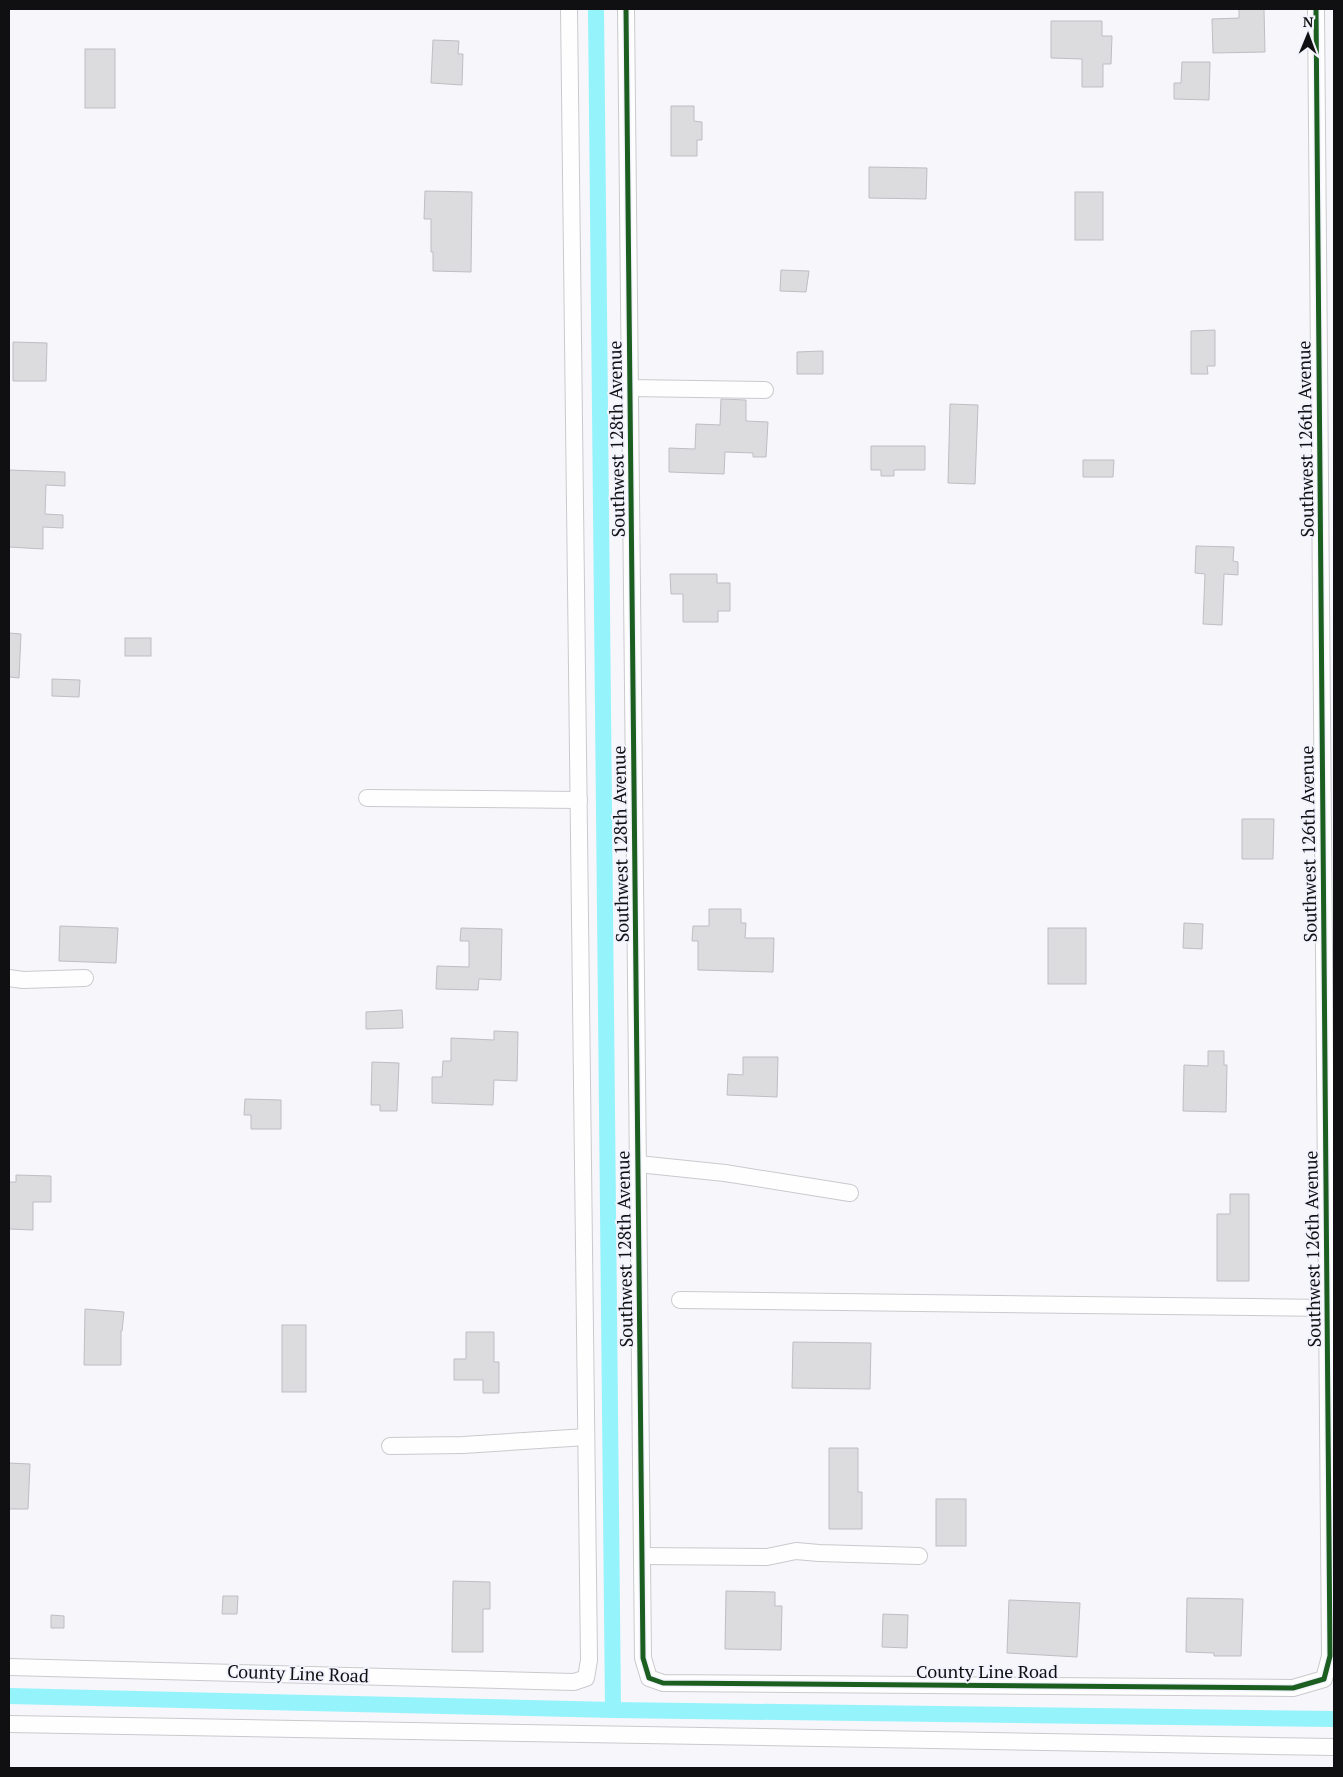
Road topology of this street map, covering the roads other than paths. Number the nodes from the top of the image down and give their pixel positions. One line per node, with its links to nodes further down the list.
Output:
1 (569, 9): 7 (street)
2 (626, 9): 4 (street, Southwest 128th Avenue)
3 (1316, 9): 13 (street, Southwest 126th Avenue)
4 (630, 388): 5 (street); 10 (street, Southwest 128th Avenue)
5 (765, 390)
6 (367, 798): 7 (street)
7 (579, 800): 14 (street)
8 (9, 978): 9 (street)
9 (85, 978)
10 (638, 1164): 11 (street); 16 (street, Southwest 128th Avenue)
11 (850, 1193)
12 (680, 1300): 13 (street)
13 (1327, 1308): 20 (street, Southwest 126th Avenue)
14 (586, 1438): 15 (street); 18 (street, County Line Road)
15 (390, 1446)
16 (642, 1556): 17 (street); 19 (street, Southwest 128th Avenue)
17 (919, 1556)
18 (9, 1667)
19 (649, 1678): 20 (street, County Line Road)
20 (1324, 1679)
21 (9, 1724): 22 (street)
22 (1334, 1747)

